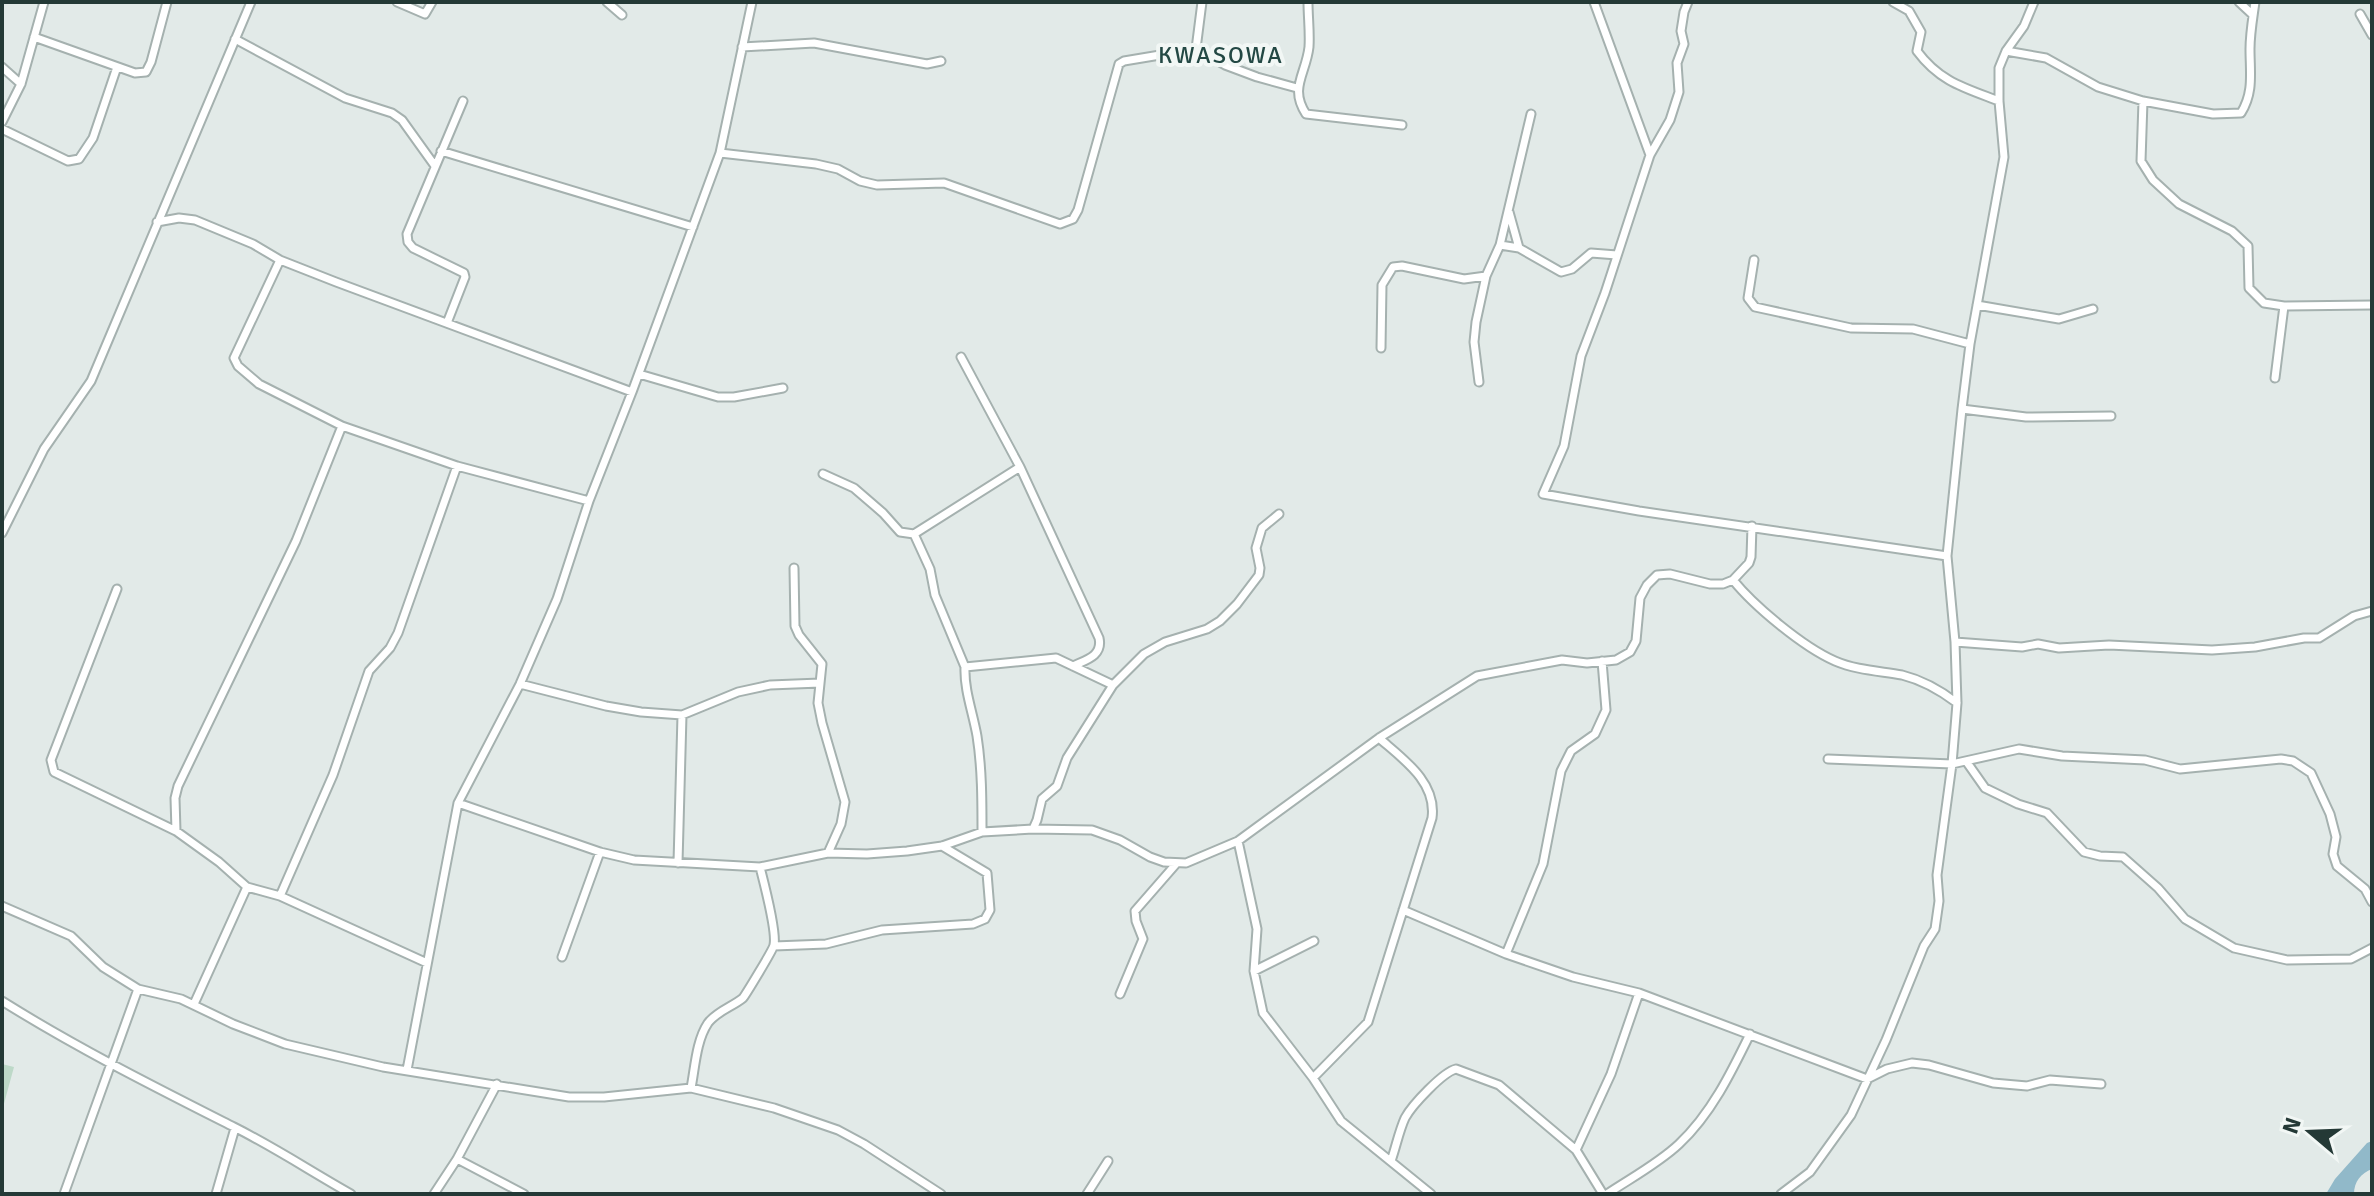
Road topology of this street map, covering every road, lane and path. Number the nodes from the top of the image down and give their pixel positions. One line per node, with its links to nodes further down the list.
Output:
1 (44, 2): 21 (street)
2 (167, 2): 28 (street)
3 (251, 2): 22 (street)
4 (397, 2): 5 (street)
5 (432, 2)
6 (607, 2): 18 (street)
7 (752, 2): 23 (street)
8 (1191, 2): 16 (street)
9 (1308, 2): 30 (street)
10 (1594, 2): 40 (street)
11 (1688, 2): 40 (street)
12 (1893, 2): 32 (street)
13 (2034, 2): 25 (street)
14 (2239, 2): 19 (street)
15 (2255, 2): 19 (street)
16 (1202, 3): 24 (street)
17 (2360, 14): 20 (street)
18 (622, 15)
19 (2253, 15): 33 (street)
20 (2372, 35)
21 (34, 37): 28 (street); 29 (street)
22 (235, 39): 41 (street); 43 (street)
23 (742, 47): 26 (street); 39 (street)
24 (1196, 49): 30 (street); 39 (street)
25 (2006, 51): 32 (street); 33 (street)
26 (941, 61)
27 (2, 67): 29 (street)
28 (117, 67): 37 (street)
29 (21, 84): 35 (street)
30 (1297, 88): 36 (street)
31 (463, 101): 38 (street)
32 (1999, 101): 51 (street)
33 (2143, 101): 53 (street)
34 (1531, 114): 42 (street)
35 (2, 122)
36 (1402, 125)
37 (2, 129)
38 (441, 151): 41 (street); 44 (street)
39 (720, 153): 44 (street)
40 (1650, 155): 47 (street)
41 (435, 166): 55 (street)
42 (1508, 210): 45 (street); 46 (street)
43 (157, 222): 48 (street); 73 (street)
44 (693, 227): 59 (street)
45 (1500, 245): 46 (street); 50 (street)
46 (1519, 248): 47 (street)
47 (1617, 255): 72 (street)
48 (280, 260): 55 (street); 66 (street)
49 (1754, 260): 56 (street)
50 (1486, 276): 57 (street); 61 (street)
51 (1977, 305): 54 (street); 56 (street)
52 (2372, 305): 53 (street)
53 (2284, 306): 60 (street)
54 (2093, 309)
55 (447, 323): 63 (street)
56 (1970, 344): 64 (street)
57 (1381, 348)
58 (961, 357): 68 (street)
59 (639, 374): 62 (street); 63 (street)
60 (2275, 378)
61 (1479, 382)
62 (783, 388)
63 (632, 392): 70 (street)
64 (1962, 409): 65 (street); 75 (street)
65 (2111, 416)
66 (342, 426): 67 (street); 95 (street)
67 (457, 466): 70 (street); 105 (street)
68 (1020, 467): 74 (street); 82 (street)
69 (823, 474): 74 (street)
70 (589, 501): 85 (street)
71 (1279, 514): 86 (street)
72 (1752, 526): 75 (street); 77 (street)
73 (3, 530)
74 (914, 534): 83 (street)
75 (1947, 556): 80 (street)
76 (794, 568): 84 (street)
77 (1733, 580): 81 (street); 87 (street)
78 (117, 589): 95 (street)
79 (2372, 611): 80 (street)
80 (1955, 642): 87 (street)
81 (1602, 661): 89 (street); 112 (street)
82 (1073, 666): 83 (street); 86 (street)
83 (965, 667): 96 (street)
84 (820, 683): 88 (street); 100 (street)
85 (520, 684): 88 (street); 93 (street)
86 (1113, 685): 94 (street)
87 (1957, 703): 92 (street)
88 (682, 715): 101 (street)
89 (1379, 738): 97 (street); 108 (street)
90 (1828, 759): 92 (street)
91 (1966, 761): 92 (street); 106 (street); 111 (street)
92 (1952, 764): 125 (street)
93 (458, 803): 99 (street); 114 (street)
94 (1033, 829): 96 (street); 102 (street)
95 (176, 831): 104 (street)
96 (982, 832): 98 (street)
97 (1238, 841): 102 (street); 115 (street)
98 (942, 846): 100 (street); 110 (street)
99 (600, 852): 101 (street); 113 (street)
100 (828, 853): 103 (street)
101 (678, 863): 103 (street)
102 (1176, 864): 118 (street)
103 (760, 867): 110 (street)
104 (247, 887): 105 (street); 120 (street)
105 (280, 896): 114 (street)
106 (2372, 902)
107 (2, 906): 116 (street)
108 (1403, 910): 112 (street); 124 (street)
109 (1314, 941): 115 (street)
110 (774, 946): 128 (street)
111 (2372, 948)
112 (1506, 954): 117 (street)
113 (562, 957)
114 (427, 963): 123 (street)
115 (1254, 971): 124 (street)
116 (138, 989): 120 (street); 122 (street)
117 (1639, 993): 121 (street); 130 (street)
118 (1120, 994)
119 (2, 1001): 122 (street)
120 (194, 1004): 123 (street)
121 (1750, 1034): 125 (street); 142 (street)
122 (111, 1065): 129 (street); 134 (street)
123 (407, 1070): 126 (street)
124 (1313, 1078): 133 (street)
125 (1867, 1079): 127 (street); 143 (street)
126 (497, 1084): 128 (street); 131 (street)
127 (2101, 1084)
128 (691, 1088): 139 (street)
129 (235, 1128): 135 (street); 136 (street)
130 (1576, 1150): 133 (street); 142 (street)
131 (457, 1159): 137 (street); 138 (street)
132 (1108, 1161): 140 (street)
133 (1391, 1161): 141 (street)
134 (64, 1194)
135 (216, 1194)
136 (351, 1194)
137 (434, 1194)
138 (524, 1194)
139 (941, 1194)
140 (1087, 1194)
141 (1431, 1194)
142 (1605, 1194)
143 (1781, 1194)

